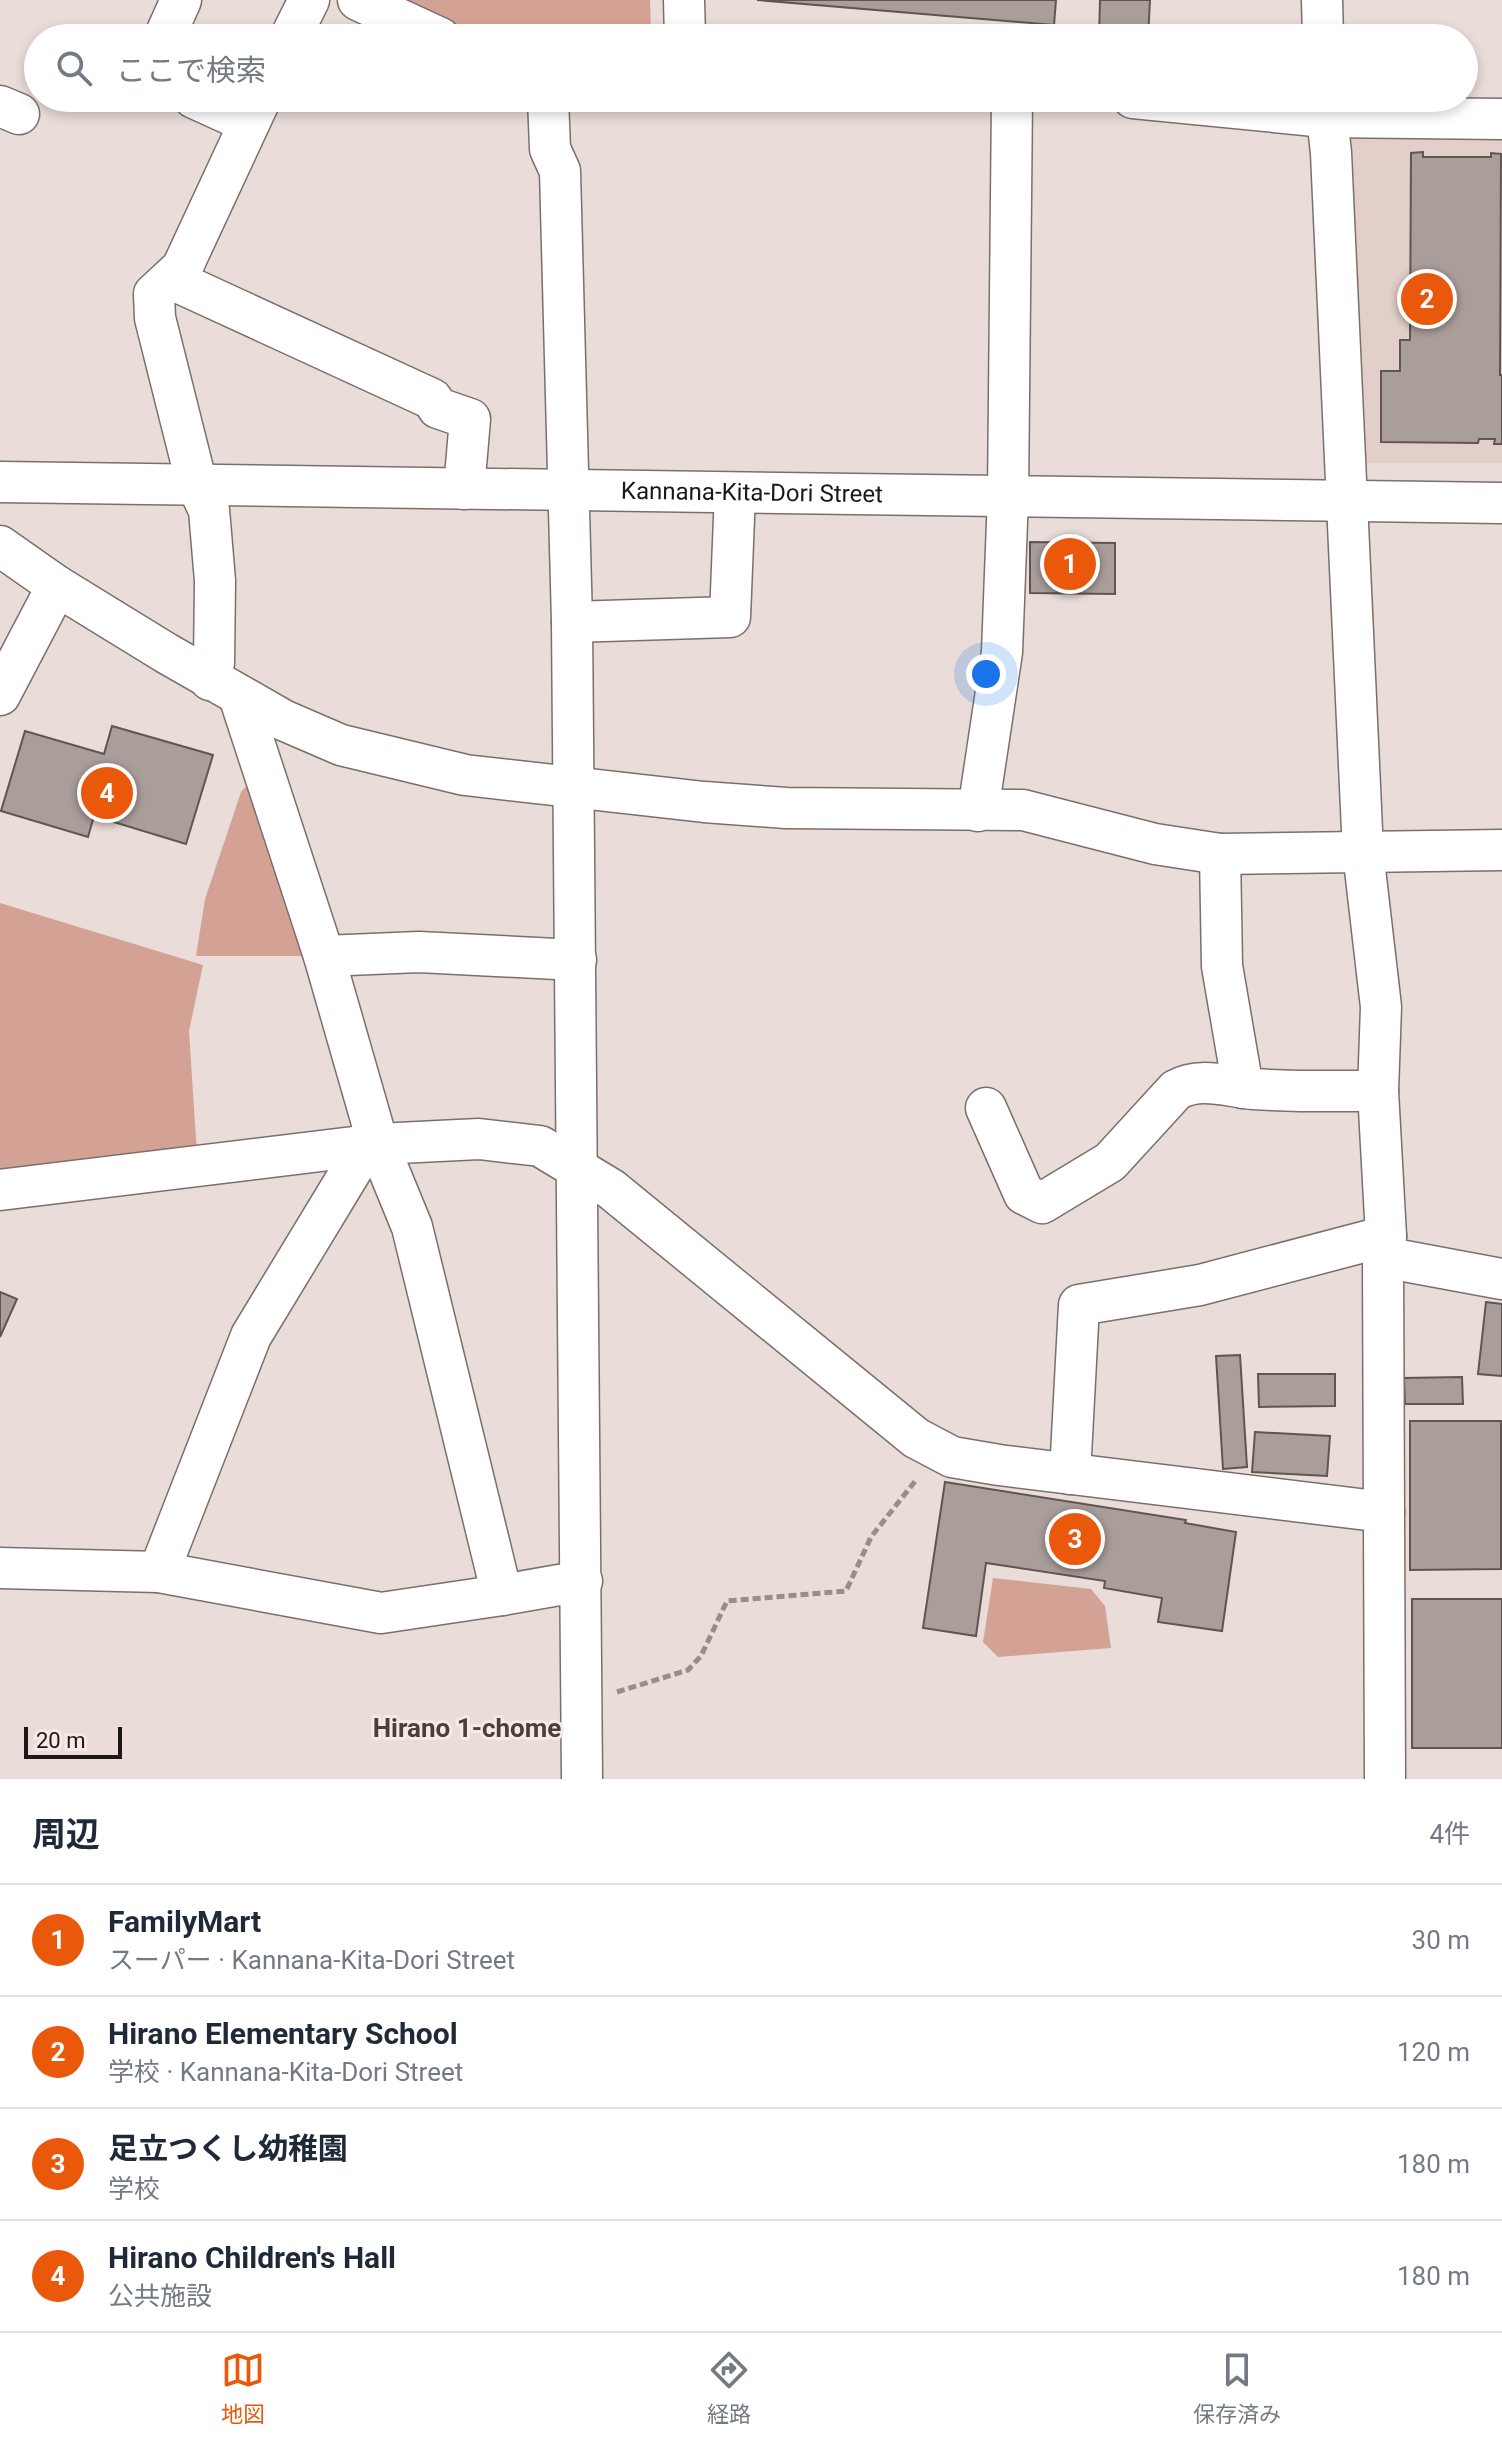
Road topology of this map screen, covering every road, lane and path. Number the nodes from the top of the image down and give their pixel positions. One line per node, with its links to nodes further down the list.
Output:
1 (181, 0): 6 (street)
2 (309, 0): 7 (street)
3 (358, 0): 8 (street)
4 (684, 0): 9 (street)
5 (1322, 0): 10 (street)
6 (170, 24)
7 (297, 24)
8 (410, 24)
9 (685, 24)
10 (1323, 24)
11 (254, 112): 17 (street)
12 (549, 112): 21 (street)
13 (1012, 112): 23 (street)
14 (1326, 112): 24 (street)
15 (1399, 112): 16 (street)
16 (1502, 119)
17 (171, 279): 19 (street); 20 (street)
18 (0, 482): 19 (street, Kannana-Kita-Dori Street)
19 (197, 485): 20 (street, Kannana-Kita-Dori Street); 29 (street)
20 (464, 489): 21 (street, Kannana-Kita-Dori Street)
21 (568, 490): 22 (street, Kannana-Kita-Dori Street); 28 (street)
22 (735, 493): 23 (street, Kannana-Kita-Dori Street); 28 (street)
23 (1008, 496): 24 (street, Kannana-Kita-Dori Street); 32 (street)
24 (1346, 501): 25 (street, Kannana-Kita-Dori Street); 34 (street)
25 (1502, 503)
26 (0, 546): 27 (street)
27 (57, 586): 29 (street); 30 (street)
28 (572, 622): 31 (street)
29 (225, 688): 31 (street); 36 (street)
30 (0, 695)
31 (572, 787): 32 (street); 37 (street)
32 (978, 811): 35 (street)
33 (1502, 850): 34 (street)
34 (1363, 852): 35 (street); 39 (street)
35 (1220, 854): 38 (street)
36 (324, 956): 37 (street); 41 (street)
37 (576, 960): 42 (street)
38 (1243, 1088): 39 (street); 40 (street)
39 (1378, 1091): 44 (street)
40 (986, 1108)
41 (378, 1144): 42 (street); 43 (street); 50 (street); 52 (street)
42 (578, 1168): 46 (street); 51 (street)
43 (0, 1190)
44 (1385, 1247): 45 (street); 47 (street); 48 (street)
45 (1502, 1279)
46 (939, 1450): 47 (street); 53 (path)
47 (1070, 1474): 48 (street)
48 (1384, 1512): 55 (street)
49 (0, 1568): 50 (street)
50 (159, 1572): 52 (street)
51 (582, 1581): 52 (street); 53 (street)
52 (502, 1595)
53 (580, 1703): 54 (street)
54 (582, 1779)
55 (1378, 1779)

